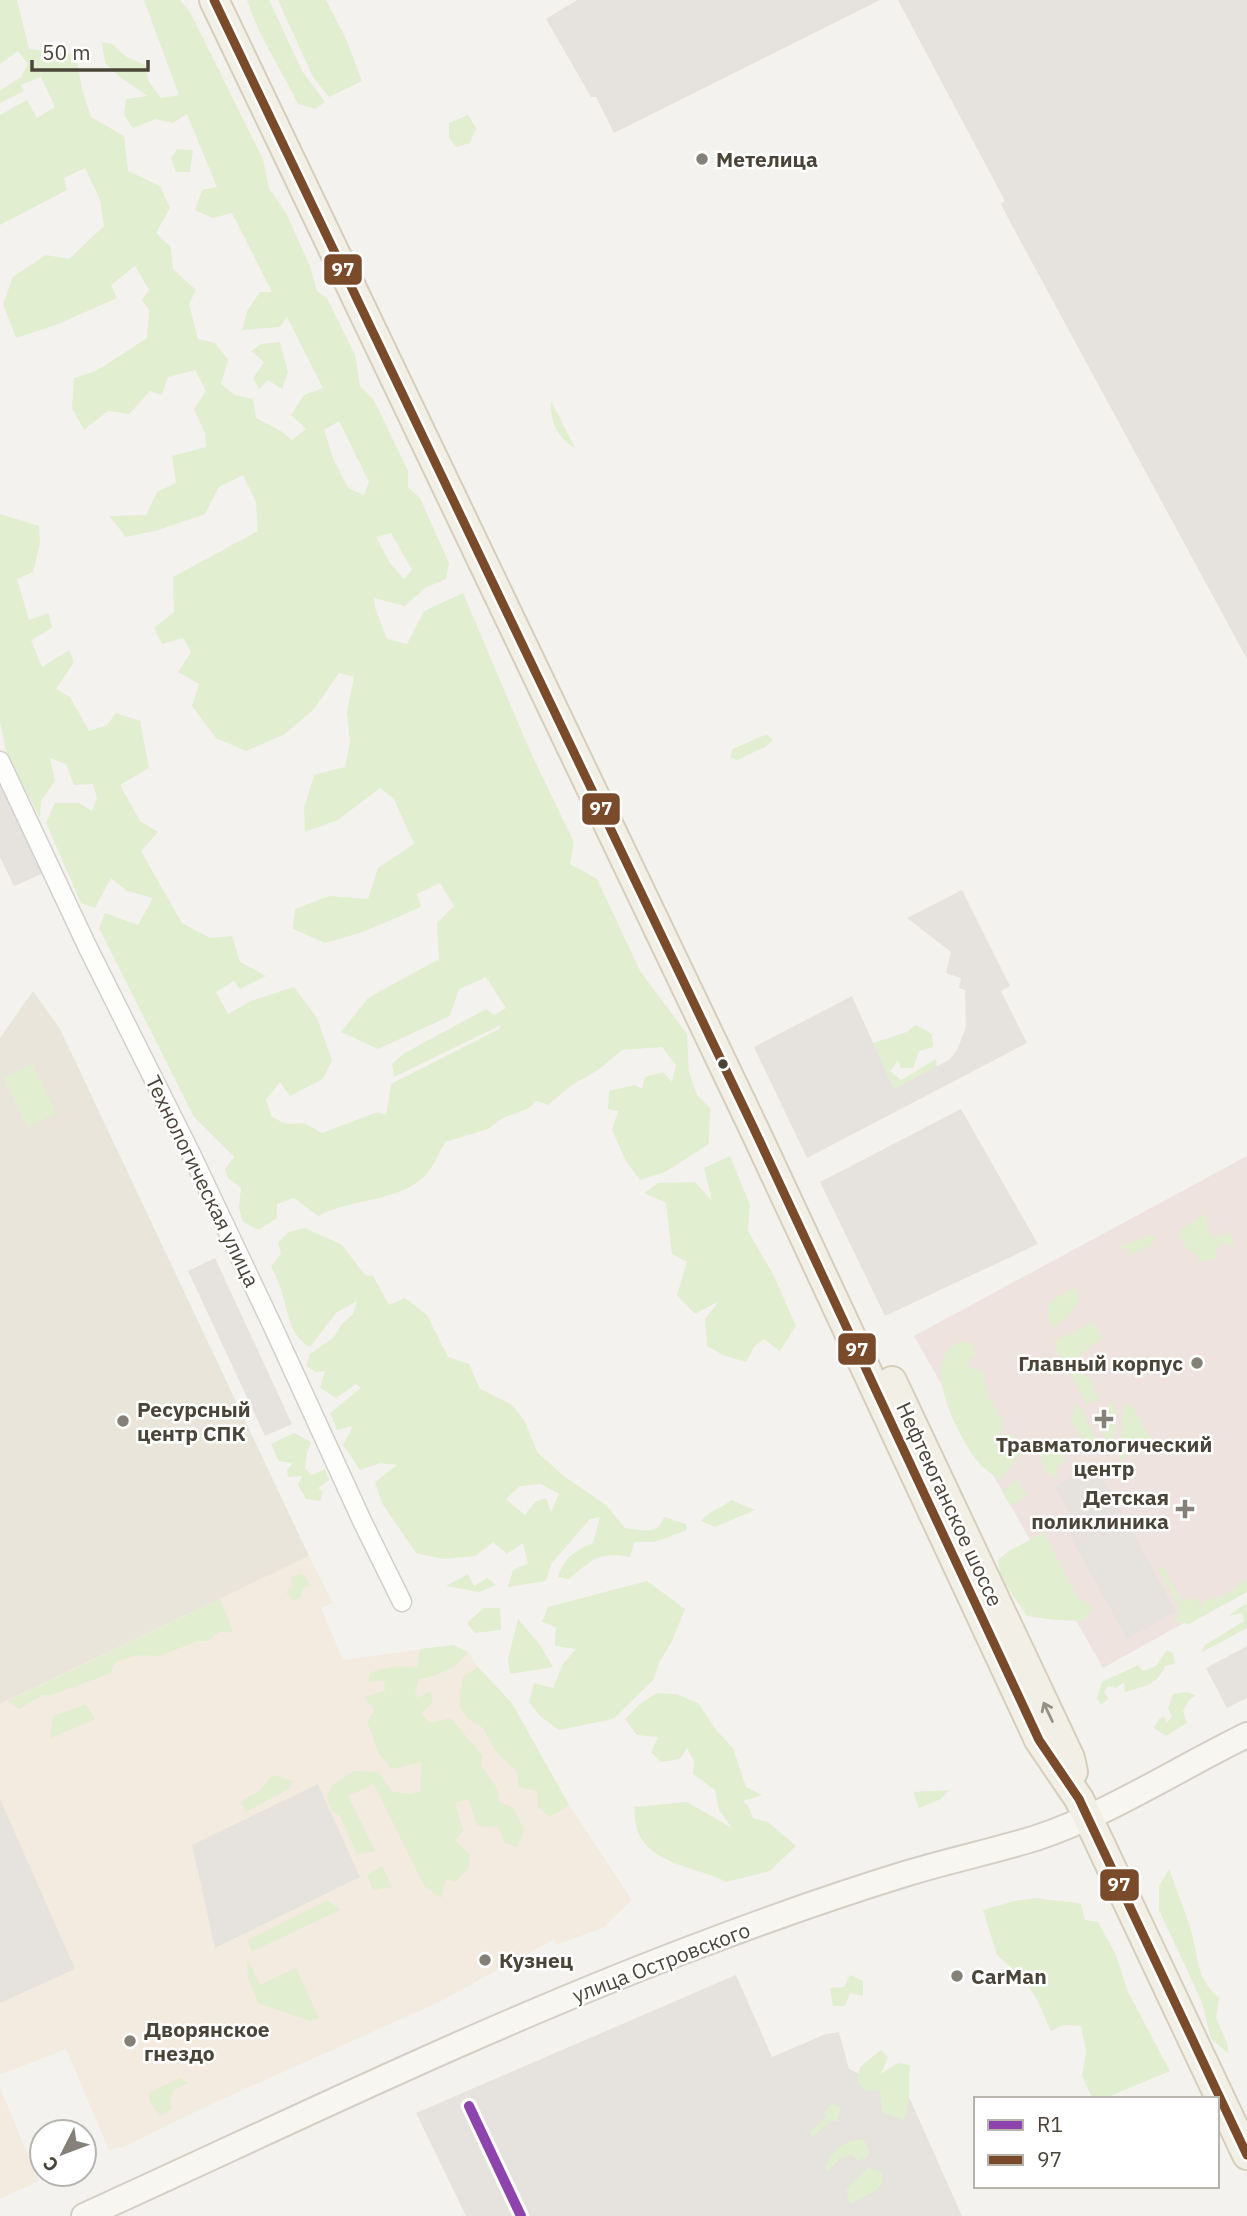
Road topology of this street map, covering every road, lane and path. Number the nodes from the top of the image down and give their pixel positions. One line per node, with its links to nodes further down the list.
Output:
1 (214, 0): 6 (main road, Нефтеюганское шоссе)
2 (234, 0): 6 (main road, Нефтеюганское шоссе, one-way to 2)
3 (0, 761): 4 (street, Технологическая улица)
4 (402, 1602)
5 (1247, 1735): 6 (main road, улица Островского)
6 (1083, 1807): 7 (main road, Нефтеюганское шоссе); 8 (main road, улица Островского)
7 (1247, 2155)
8 (84, 2216)

